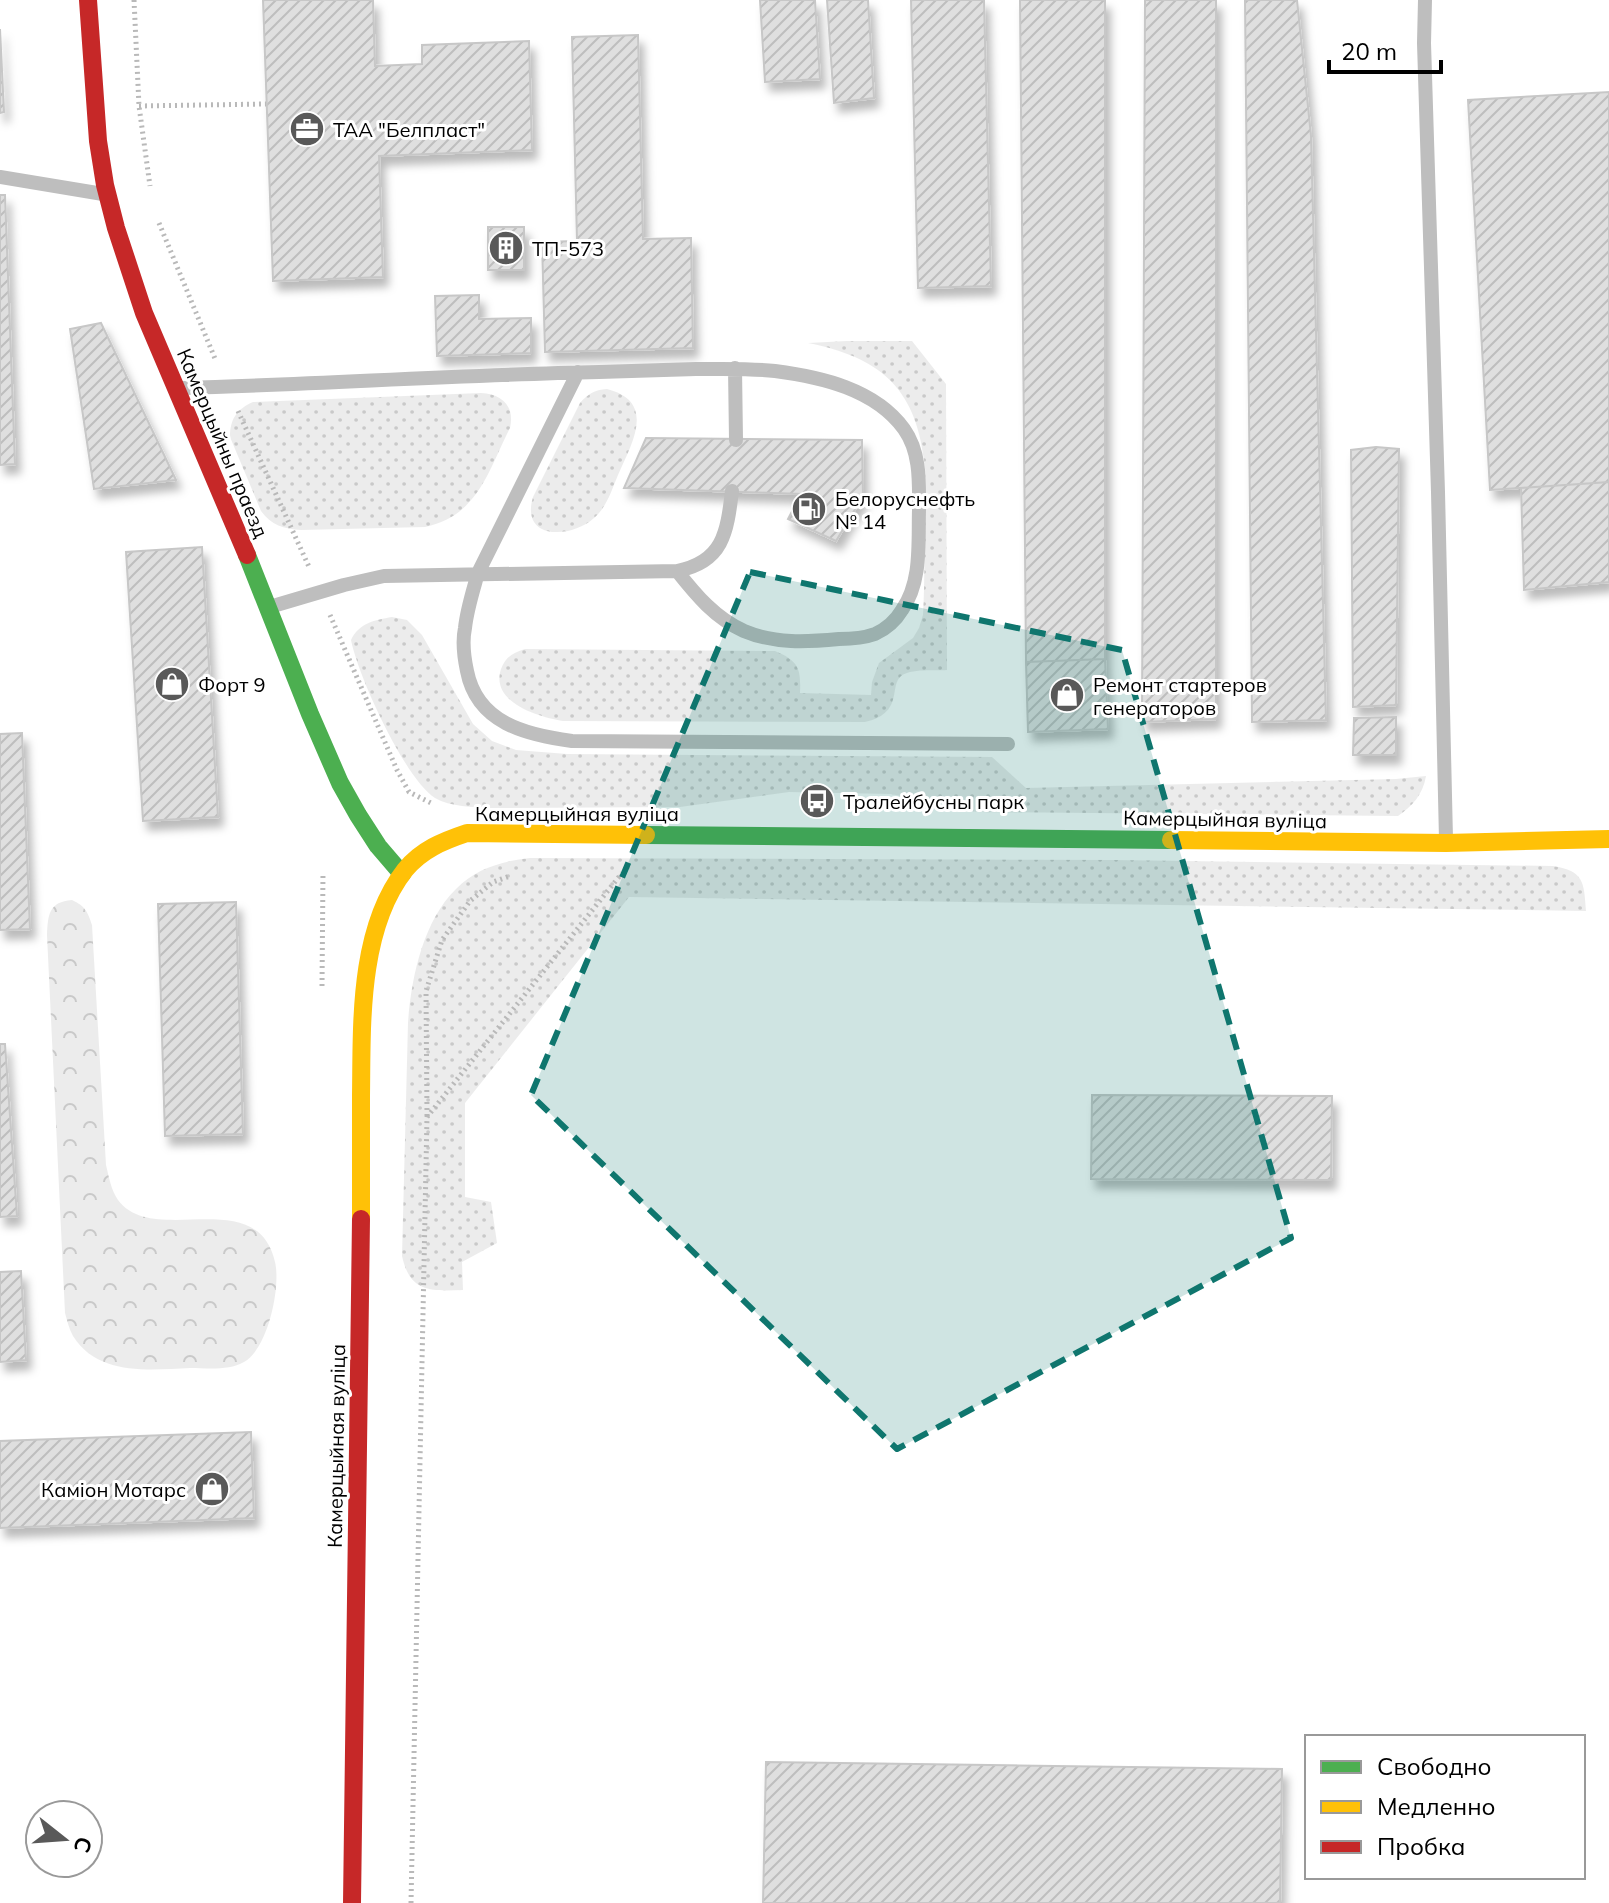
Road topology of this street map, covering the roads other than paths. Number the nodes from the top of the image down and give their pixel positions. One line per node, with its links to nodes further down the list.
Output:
1 (88, 0): 4 (main road, Камерцыйны праезд)
2 (1425, 0): 15 (lane)
3 (0, 177): 4 (lane)
4 (108, 195): 7 (main road, Камерцыйны праезд)
5 (735, 368): 6 (lane); 8 (lane); 10 (lane)
6 (578, 372): 7 (lane); 11 (lane)
7 (176, 388): 12 (main road, Камерцыйны праезд)
8 (736, 440)
9 (732, 491): 10 (lane)
10 (677, 571): 11 (lane)
11 (478, 573): 12 (lane); 13 (lane)
12 (269, 607): 16 (main road, Камерцыйны праезд)
13 (1008, 744)
14 (1609, 839): 15 (main road, Камерцыйная вуліца)
15 (1446, 843): 16 (main road, Камерцыйная вуліца)
16 (402, 874): 17 (main road, Камерцыйная вуліца)
17 (352, 1903)

